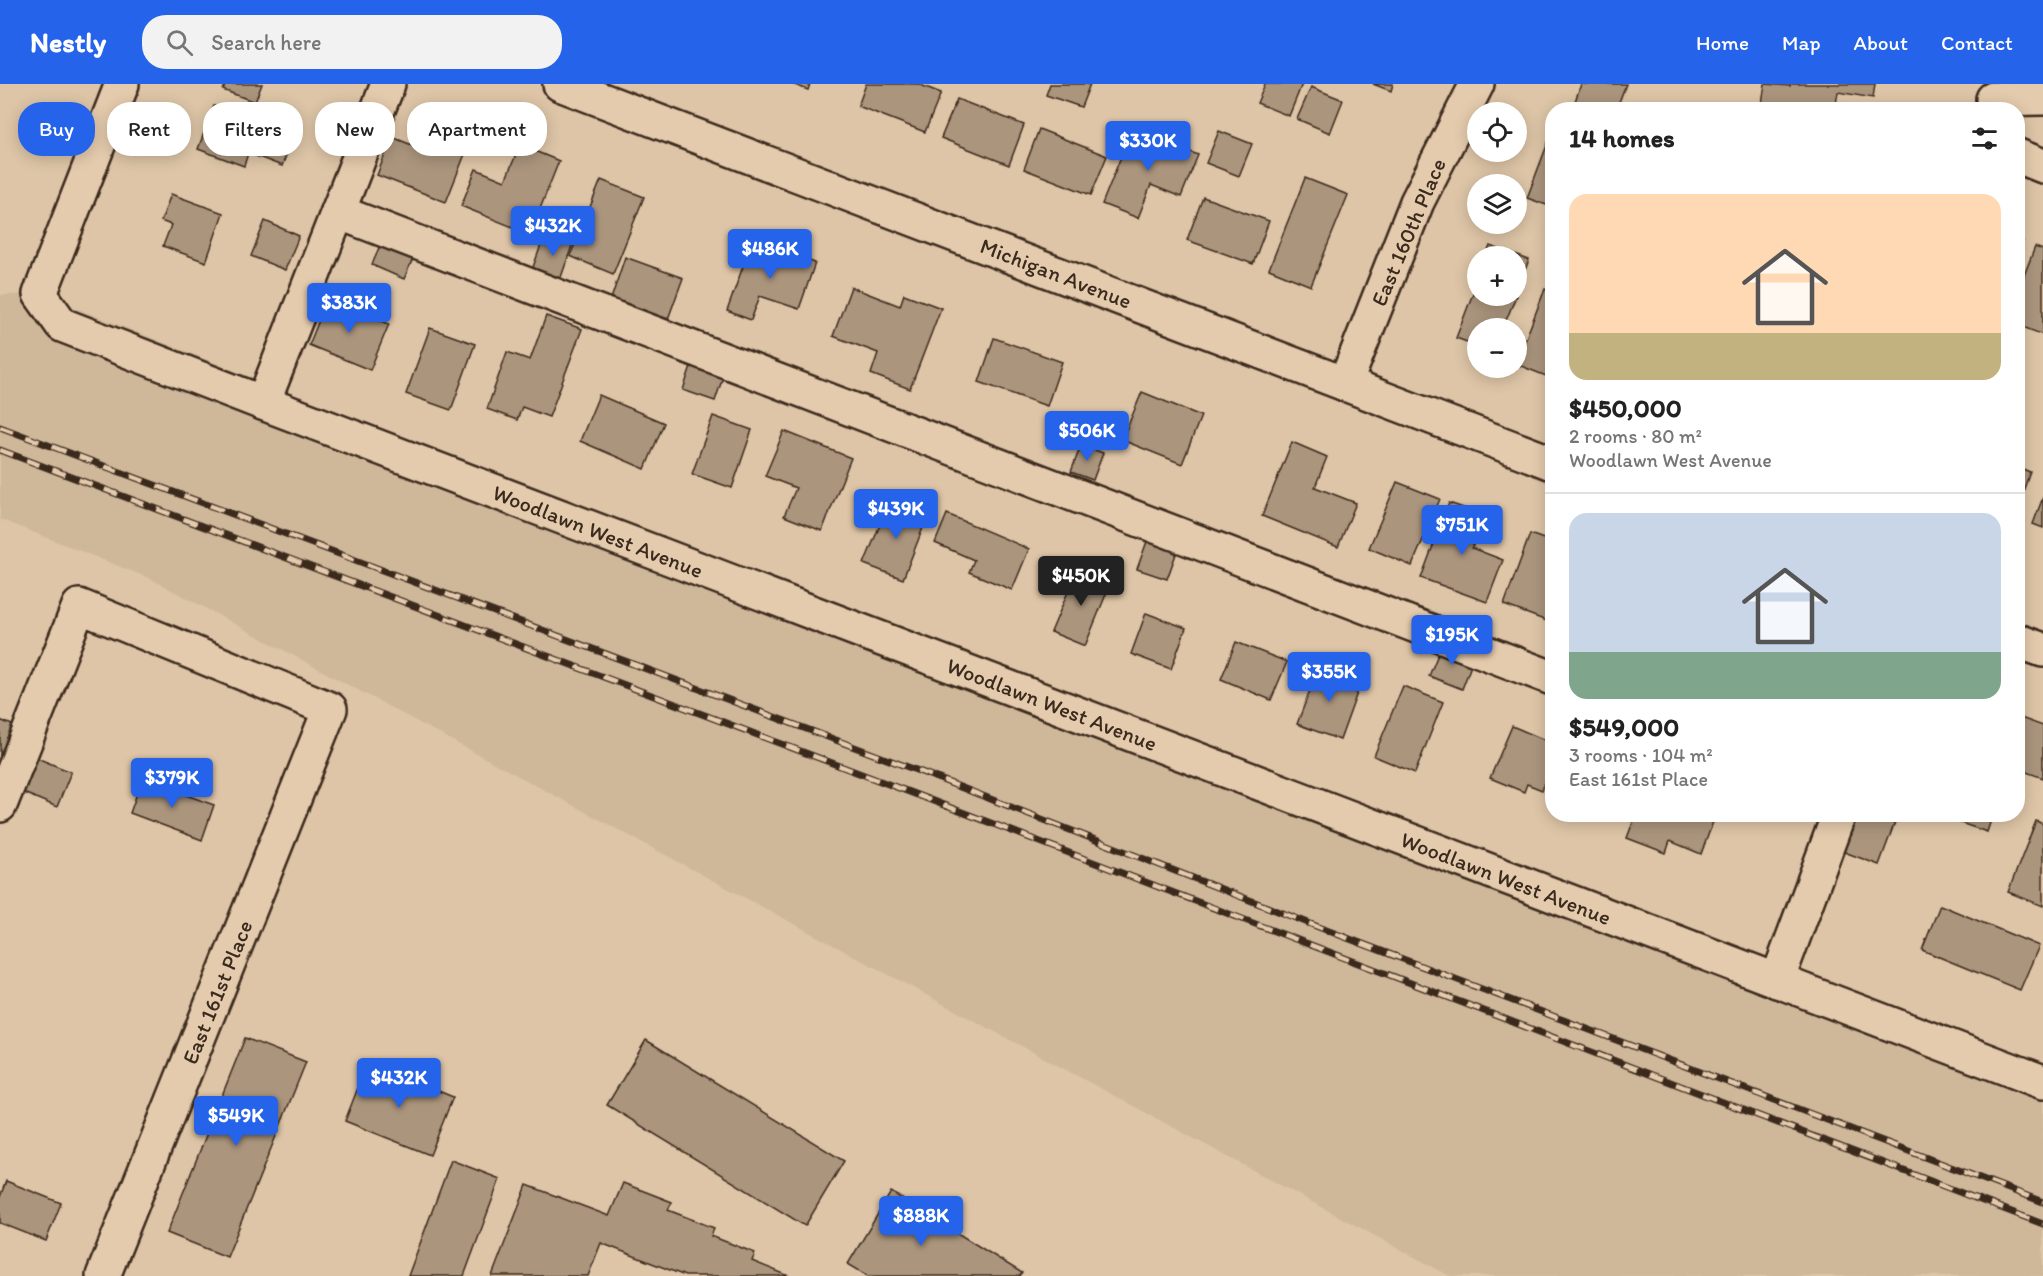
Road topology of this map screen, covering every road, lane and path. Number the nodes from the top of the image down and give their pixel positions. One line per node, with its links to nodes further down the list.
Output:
1 (122, 84): 11 (street, Woodlawn West Avenue)
2 (388, 84): 9 (street)
3 (560, 84): 10 (street, Michigan Avenue)
4 (1477, 84): 10 (street, East 160th Place)
5 (2043, 98): 6 (street)
6 (2011, 102)
7 (2025, 159): 8 (street)
8 (2043, 166)
9 (338, 212): 11 (street); 15 (street)
10 (1345, 384): 12 (street, Michigan Avenue)
11 (263, 404): 18 (street, Woodlawn West Avenue)
12 (1545, 460)
13 (2025, 643): 14 (street)
14 (2043, 650)
15 (1545, 675)
16 (0, 805): 20 (street, East 161st Place)
17 (1836, 822): 18 (street)
18 (1777, 981): 19 (street, Woodlawn West Avenue)
19 (2043, 1082)
20 (104, 1276)

